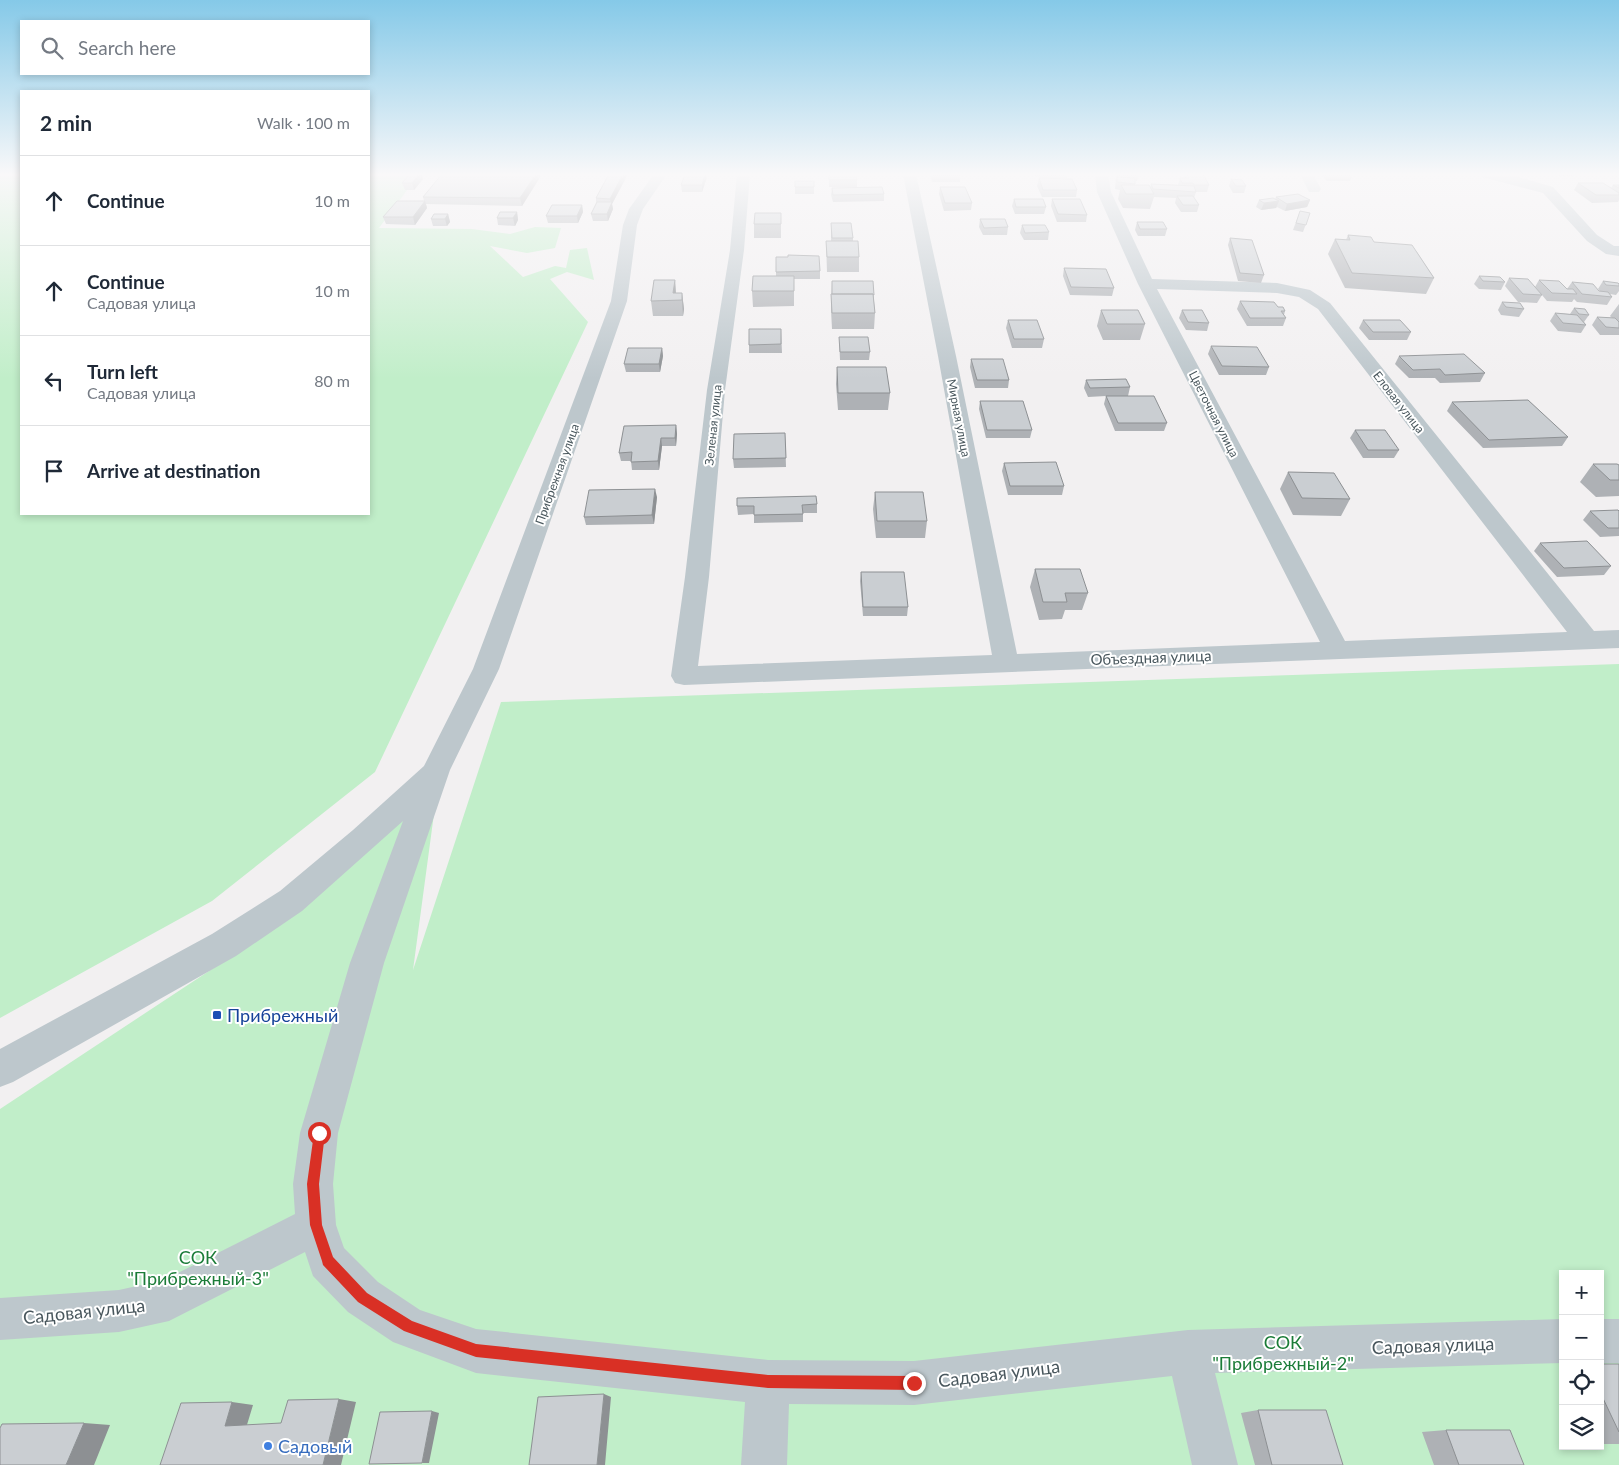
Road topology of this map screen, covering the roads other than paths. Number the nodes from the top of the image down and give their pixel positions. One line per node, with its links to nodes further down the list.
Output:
1 (627, 242): 13 (street, Прибрежная улица)
2 (738, 242): 12 (street, Зеленая улица)
3 (923, 242): 11 (street, Мирная улица)
4 (1127, 242): 7 (street, Цветочная улица)
5 (1598, 242): 6 (street)
6 (1619, 251)
7 (1146, 284): 9 (street, Еловая улица); 10 (street, Цветочная улица)
8 (1619, 639): 9 (street, Объездная улица)
9 (1587, 640): 10 (street, Объездная улица)
10 (1337, 650): 11 (street, Объездная улица)
11 (1006, 663): 12 (street, Объездная улица)
12 (684, 676)
13 (436, 770): 14 (street); 15 (street)
14 (0, 1069)
15 (316, 1225): 16 (street, Садовая улица); 21 (street, Садовая улица)
16 (0, 1319)
17 (1559, 1341): 20 (street, Садовая улица)
18 (1604, 1341): 19 (street)
19 (1619, 1341)
20 (1188, 1352): 21 (street, Садовая улица); 23 (street)
21 (768, 1382): 22 (street)
22 (764, 1465)
23 (1215, 1465)

